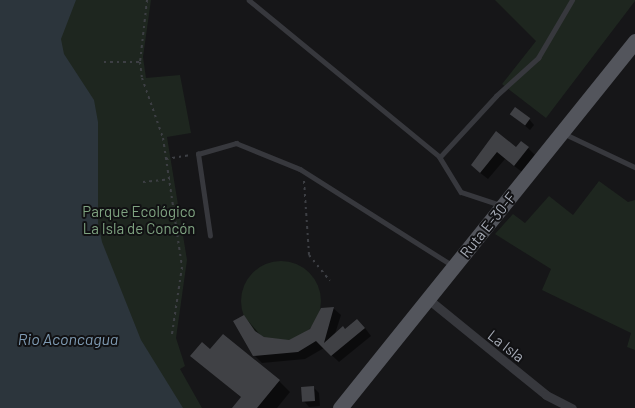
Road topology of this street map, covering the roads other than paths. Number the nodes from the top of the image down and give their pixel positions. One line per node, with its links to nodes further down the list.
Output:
1 (249, 0): 5 (lane)
2 (572, 0): 5 (lane)
3 (635, 42): 4 (main road, Ruta E-30-F)
4 (562, 133): 6 (lane); 7 (main road, Ruta E-30-F)
5 (440, 157): 7 (lane)
6 (635, 167)
7 (503, 206): 9 (main road, Ruta E-30-F)
8 (210, 236): 9 (lane)
9 (454, 267): 10 (main road, Ruta E-30-F)
10 (428, 299): 11 (main road, Ruta E-30-F); 12 (street, La Isla)
11 (340, 408)
12 (572, 408)

